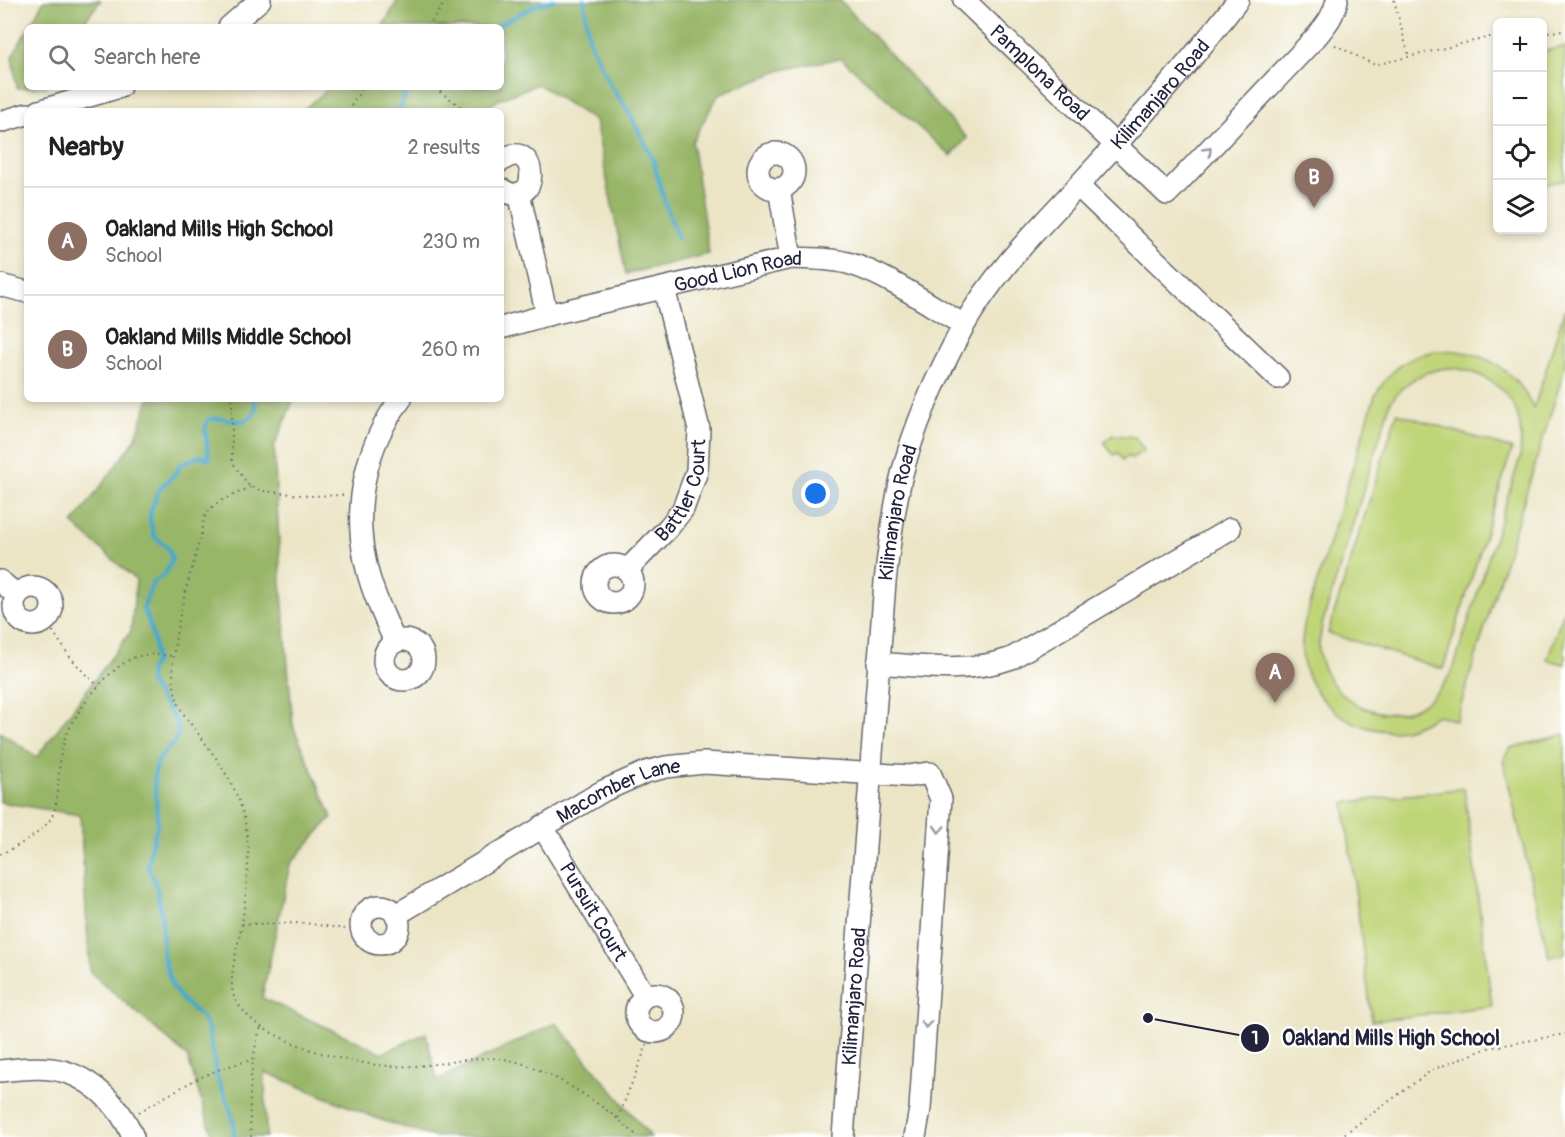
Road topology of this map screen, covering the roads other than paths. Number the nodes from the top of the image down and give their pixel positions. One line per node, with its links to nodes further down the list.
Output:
1 (260, 0): 5 (street)
2 (964, 0): 10 (street, Pamplona Road)
3 (1238, 0): 10 (street, Kilimanjaro Road)
4 (1337, 0): 10 (street, Pamplona Road, one-way to 4)
5 (232, 24)
6 (110, 90): 7 (street)
7 (49, 108)
8 (24, 115): 9 (street)
9 (0, 122)
10 (1116, 145): 12 (street, Kilimanjaro Road)
11 (504, 160): 14 (street)
12 (1078, 186): 20 (street, Kilimanjaro Road); 22 (street)
13 (779, 189): 15 (street)
14 (510, 191): 19 (street)
15 (791, 258): 17 (street, Good Lion Road); 20 (street, Good Lion Road)
16 (0, 285): 18 (street)
17 (664, 288): 19 (street, Good Lion Road); 25 (street, Battler Court)
18 (24, 291)
19 (547, 315): 21 (street, Good Lion Road)
20 (964, 326): 29 (street, Kilimanjaro Road)
21 (504, 327)
22 (1278, 378)
23 (399, 402): 28 (street)
24 (1230, 529): 29 (street)
25 (627, 570)
26 (0, 581): 27 (street)
27 (17, 595): 27 (street)
28 (395, 642)
29 (878, 663): 30 (street, Kilimanjaro Road)
30 (870, 774): 31 (street, Macomber Lane); 36 (street, Kilimanjaro Road); 37 (street, Macomber Lane, one-way to 37)
31 (542, 826): 32 (street, Macomber Lane); 33 (street, Pursuit Court)
32 (396, 915): 32 (street)
33 (645, 996): 33 (street)
34 (0, 1071): 35 (street)
35 (129, 1129)
36 (843, 1137)
37 (915, 1137)

